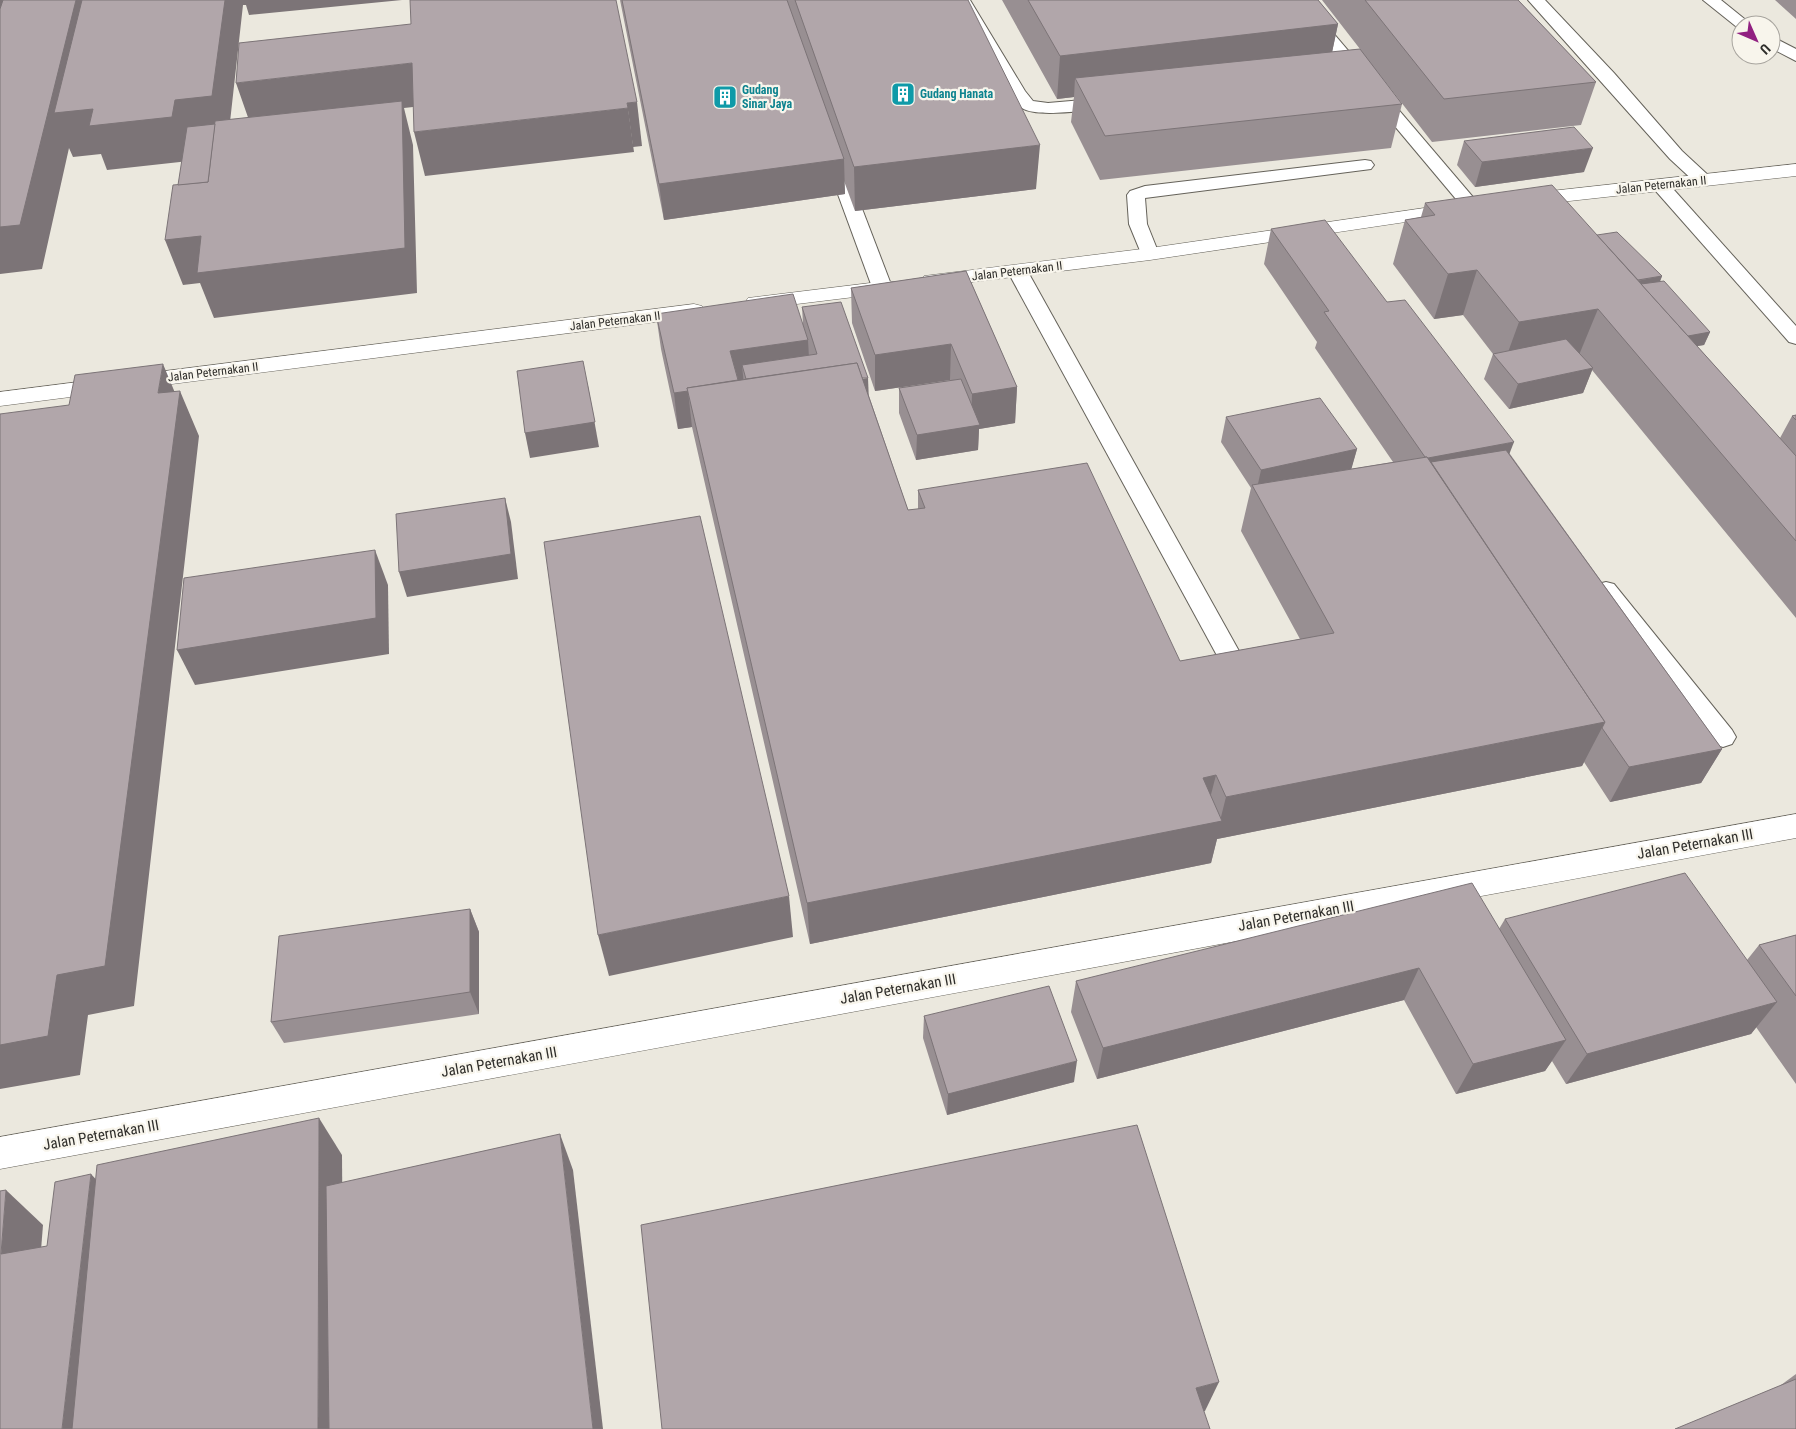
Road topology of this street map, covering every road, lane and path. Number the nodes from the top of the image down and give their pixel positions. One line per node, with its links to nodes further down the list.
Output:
1 (962, 0): 10 (lane)
2 (1297, 0): 8 (lane)
3 (1536, 0): 14 (lane)
4 (1711, 0): 5 (lane)
5 (1731, 15)
6 (1781, 47): 7 (lane)
7 (1796, 56)
8 (1357, 71): 9 (lane); 16 (lane)
9 (1338, 73)
10 (1122, 101)
11 (828, 141): 19 (lane)
12 (1365, 165): 17 (lane)
13 (1796, 170): 14 (street, Jalan Peternakan II)
14 (1703, 180): 15 (street, Jalan Peternakan II)
15 (1660, 185): 16 (street, Jalan Peternakan II); 20 (lane)
16 (1507, 206): 17 (street, Jalan Peternakan II)
17 (1150, 254): 18 (street, Jalan Peternakan II)
18 (1018, 272): 19 (street, Jalan Peternakan II); 23 (lane)
19 (882, 287): 21 (street, Jalan Peternakan II)
20 (1796, 338)
21 (0, 399)
22 (1593, 574): 24 (lane)
23 (1234, 666)
24 (1723, 737)
25 (1796, 826): 26 (street, Jalan Peternakan III)
26 (0, 1153)

